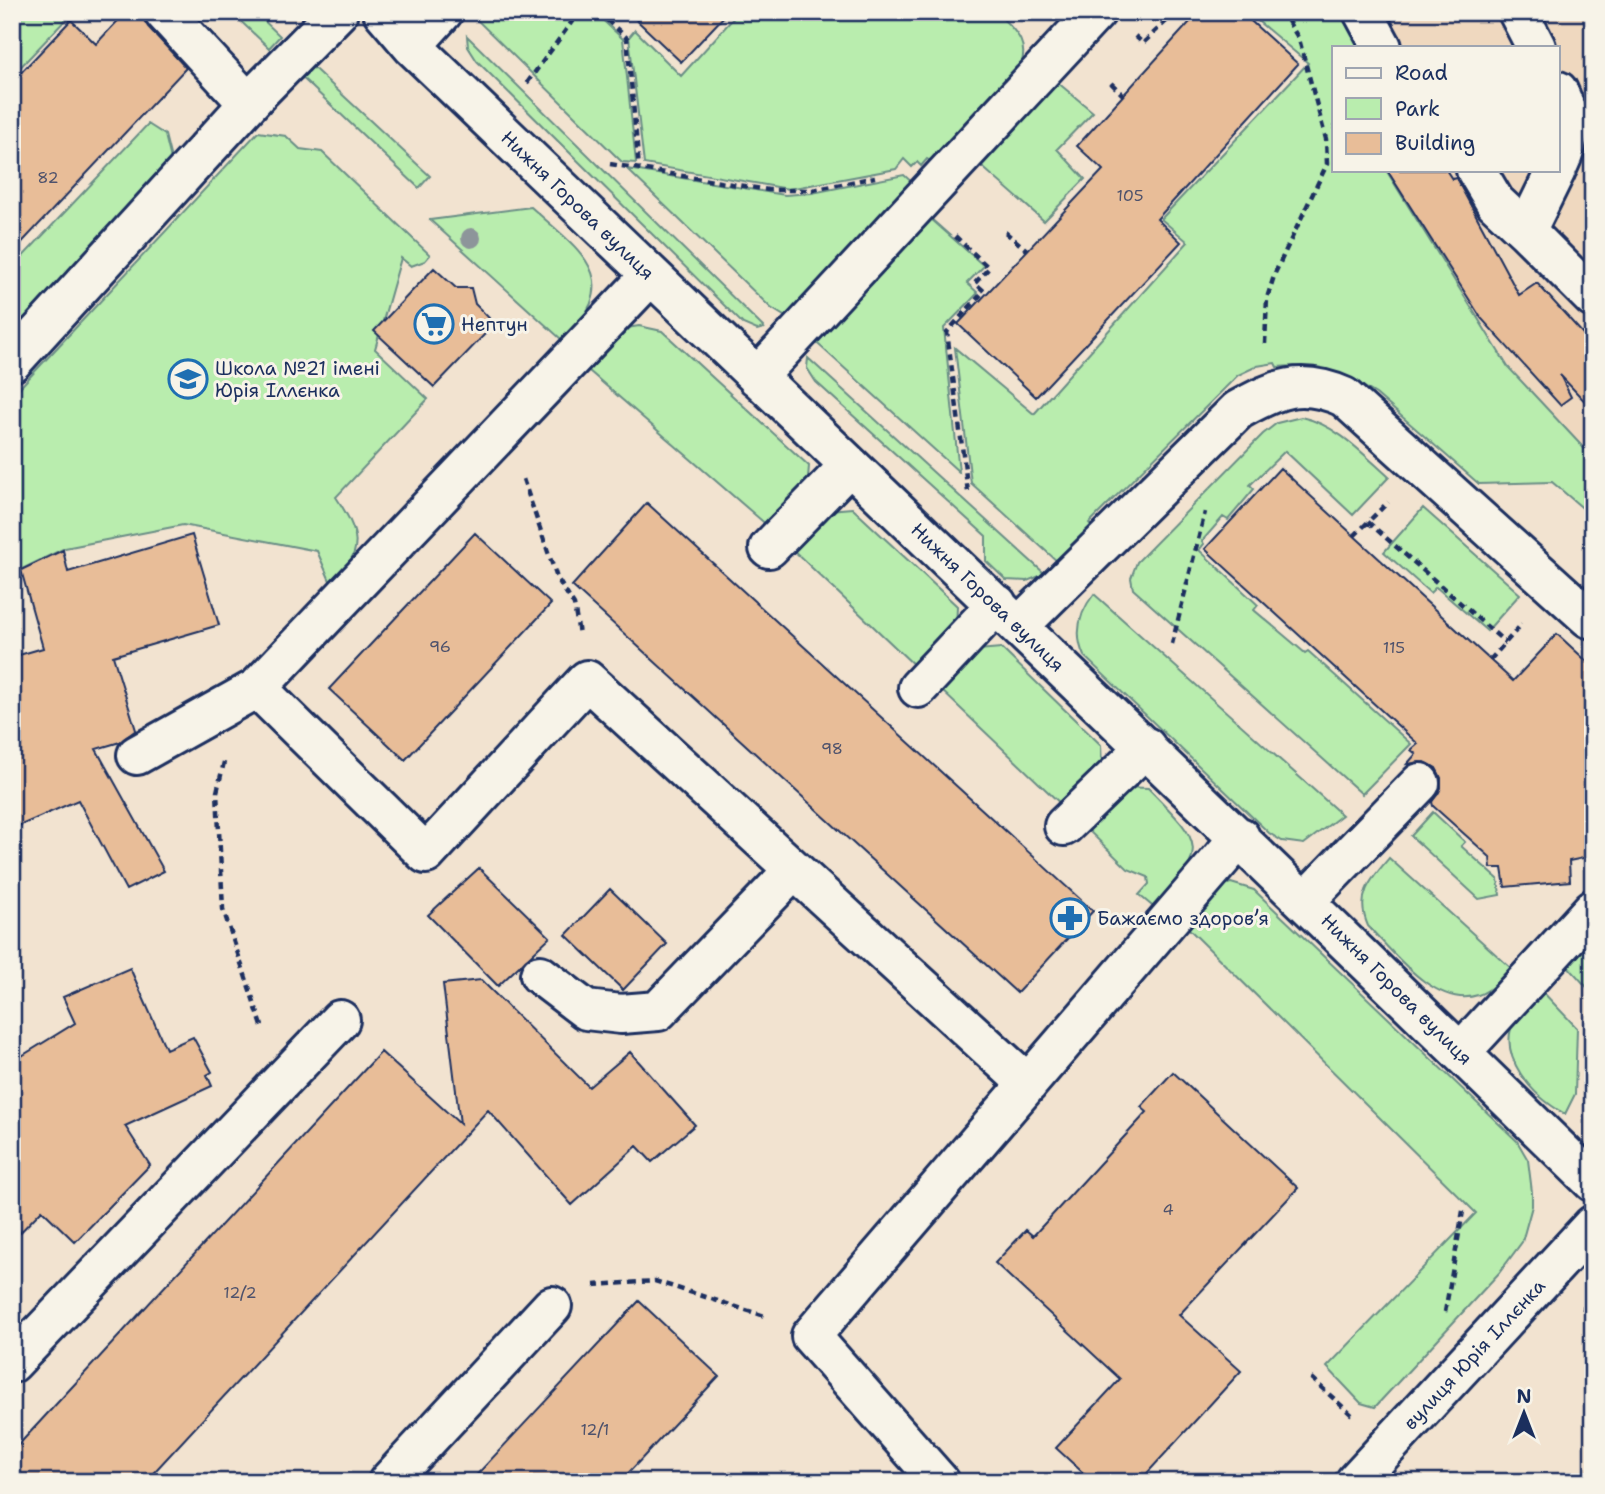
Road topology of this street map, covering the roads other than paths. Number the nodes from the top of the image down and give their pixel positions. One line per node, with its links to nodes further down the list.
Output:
1 (164, 12): 12 (street)
2 (338, 12): 12 (street)
3 (383, 12): 8 (street, Нижня Горова вулиця)
4 (443, 12): 8 (street)
5 (1096, 12): 20 (street)
6 (1363, 12): 9 (street)
7 (1518, 12): 10 (street)
8 (412, 46): 17 (street, Нижня Горова вулиця)
9 (1381, 46)
10 (1535, 46)
11 (1560, 96): 13 (street)
12 (248, 103): 19 (street)
13 (1560, 160)
14 (1477, 172): 16 (street)
15 (1555, 172): 16 (street)
16 (1526, 231): 18 (street)
17 (650, 276): 20 (street, Нижня Горова вулиця); 25 (street)
18 (1593, 298)
19 (12, 362)
20 (757, 377): 21 (street, Нижня Горова вулиця)
21 (849, 466): 22 (street); 23 (street, Нижня Горова вулиця)
22 (769, 548)
23 (1008, 615): 24 (street); 26 (street); 27 (street, Нижня Горова вулиця)
24 (1589, 618)
25 (257, 688): 28 (street); 32 (street)
26 (918, 688)
27 (1146, 747): 30 (street); 31 (street, Нижня Горова вулиця)
28 (137, 755)
29 (1420, 783): 33 (street)
30 (1063, 826)
31 (1240, 837): 33 (street, Нижня Горова вулиця); 38 (street)
32 (794, 870): 35 (street); 38 (street)
33 (1306, 900): 37 (street, Нижня Горова вулиця)
34 (1593, 909): 37 (street)
35 (540, 975)
36 (340, 1020): 42 (street)
37 (1461, 1052): 39 (street, Нижня Горова вулиця)
38 (1028, 1084): 43 (street)
39 (1593, 1182)
40 (1593, 1225): 45 (street, вулиця Юрія Іллєнка)
41 (552, 1306): 44 (street)
42 (12, 1363)
43 (929, 1478)
44 (388, 1482)
45 (1355, 1482)

